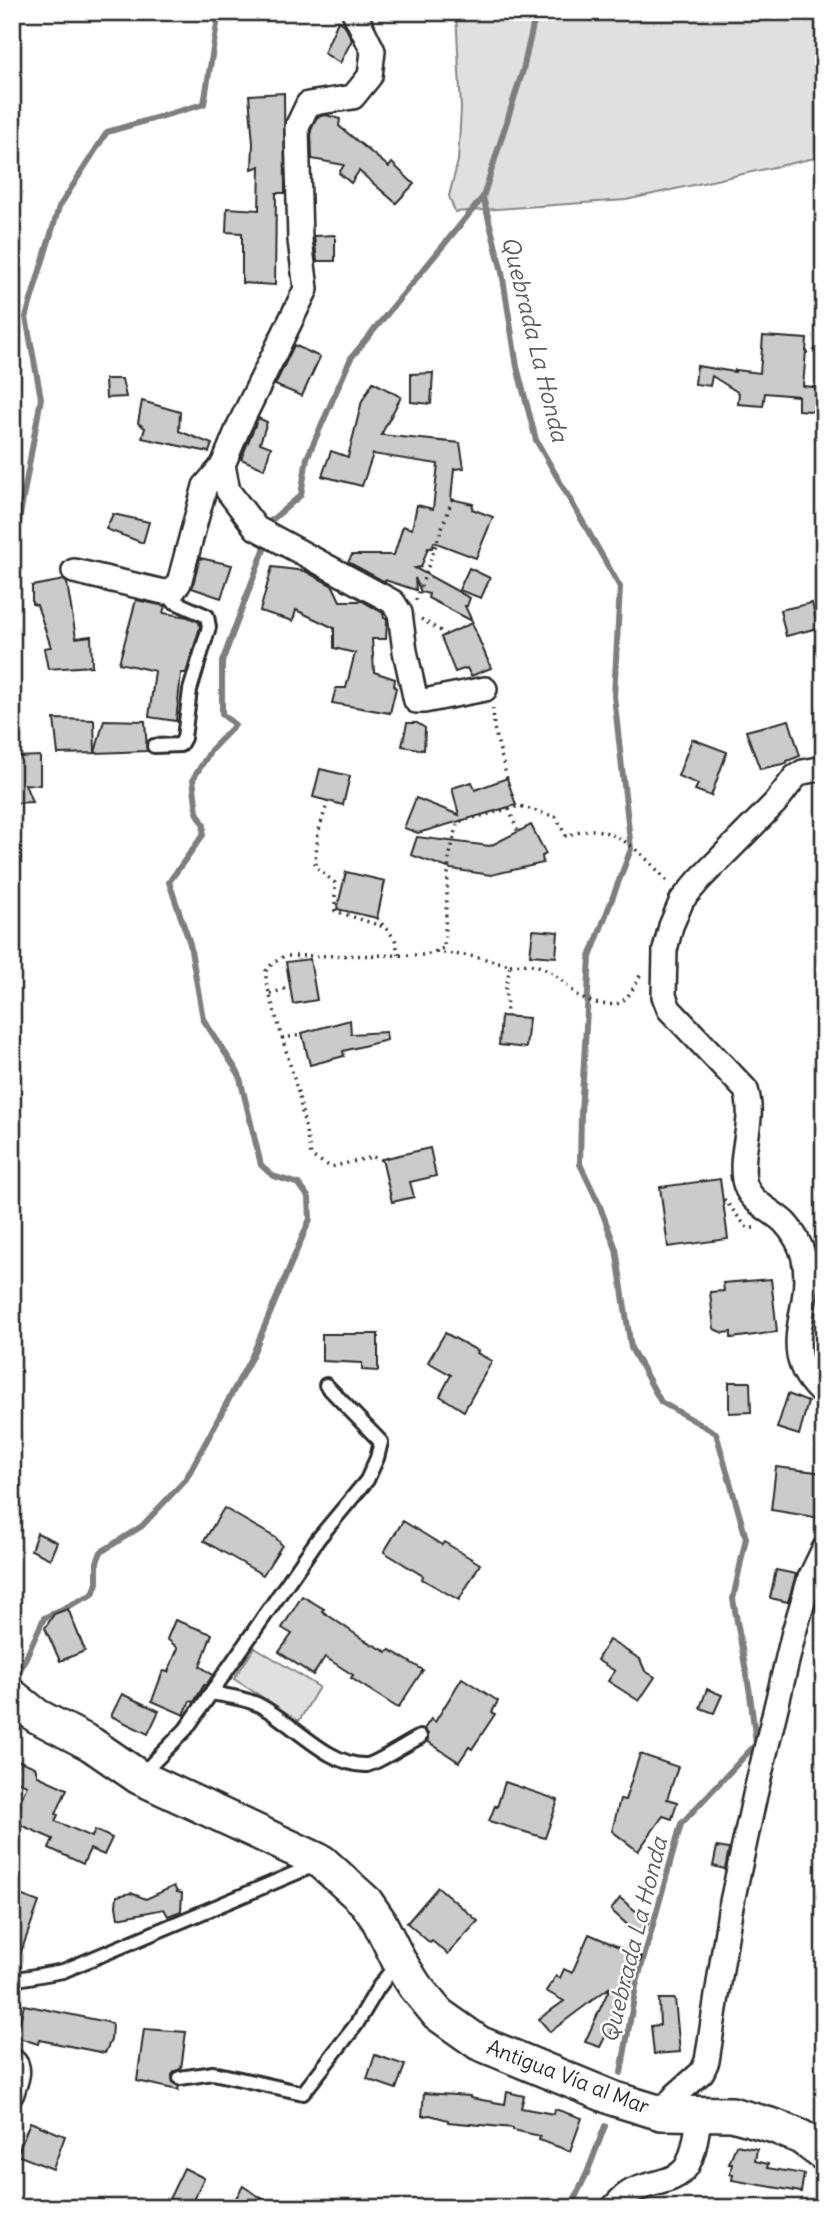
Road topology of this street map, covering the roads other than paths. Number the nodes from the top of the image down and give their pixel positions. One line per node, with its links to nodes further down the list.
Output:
1 (354, 12): 2 (street)
2 (223, 465): 4 (street); 5 (street)
3 (74, 571): 4 (street)
4 (171, 592): 6 (lane)
5 (485, 689)
6 (154, 746)
7 (824, 768): 9 (street)
8 (326, 1385): 11 (lane)
9 (824, 1395)
10 (824, 1549): 21 (street)
11 (211, 1693): 13 (lane); 14 (lane)
12 (12, 1696): 14 (main road, Antigua Vía al Mar)
13 (420, 1737)
14 (139, 1777): 15 (main road, Antigua Vía al Mar)
15 (322, 1862): 16 (main road, Antigua Vía al Mar); 17 (lane)
16 (399, 1961): 19 (lane); 21 (main road, Antigua Vía al Mar)
17 (12, 1980)
18 (12, 2060): 20 (street)
19 (180, 2078)
20 (12, 2093)
21 (662, 2113): 22 (main road, Antigua Vía al Mar)
22 (701, 2113): 23 (main road, Antigua Vía al Mar); 24 (street)
23 (824, 2154)
24 (613, 2208)

